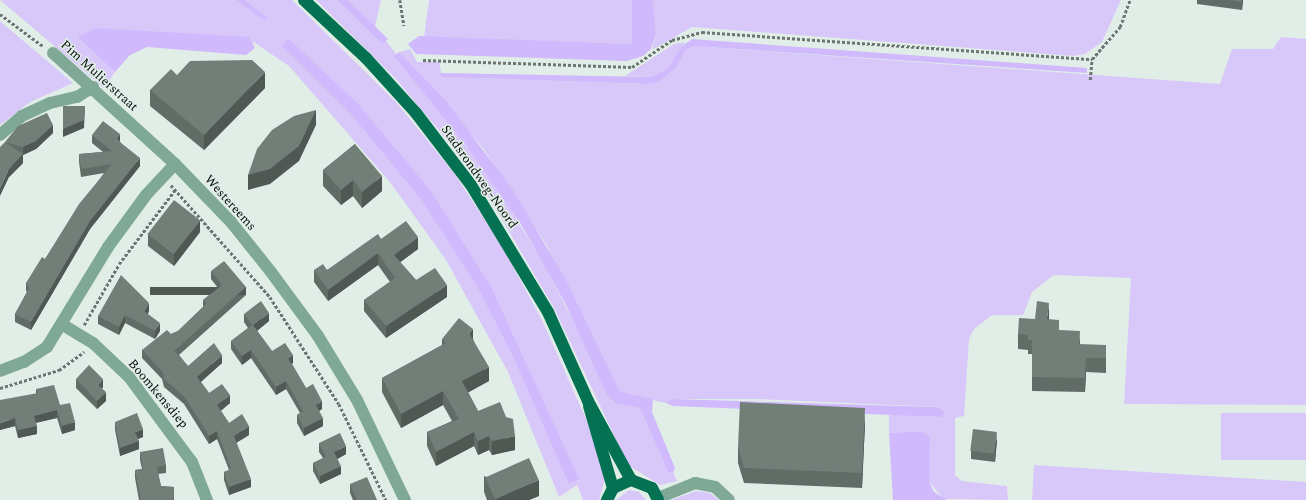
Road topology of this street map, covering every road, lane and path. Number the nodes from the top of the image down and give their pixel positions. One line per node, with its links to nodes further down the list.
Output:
1 (304, 0): 20 (main road, Stadsrondweg-Noord)
2 (400, 0): 5 (path)
3 (1130, 0): 7 (path)
4 (0, 14): 6 (path, Pim Mulierstraat)
5 (404, 26)
6 (53, 53): 10 (street, Pim Mulierstraat)
7 (1092, 59): 8 (path); 9 (path)
8 (422, 60)
9 (1090, 80)
10 (93, 87): 11 (street); 12 (street, Pim Mulierstraat)
11 (0, 135)
12 (175, 164): 13 (street); 26 (street, Westereems)
13 (163, 177): 14 (path); 15 (street)
14 (175, 190): 16 (path); 25 (path)
15 (63, 325): 16 (street, Boomkensdiep); 18 (street)
16 (79, 335): 17 (street, Boomkensdiep)
17 (93, 344): 19 (path); 24 (street, Boomkensdiep)
18 (0, 371)
19 (0, 388)
20 (588, 401): 21 (main road, Stadsrondweg-Noord); 22 (main road, Stadsrondweg-Noord)
21 (631, 480): 22 (main road); 23 (main road)
22 (613, 488): 27 (main road)
23 (658, 499): 28 (street)
24 (207, 500)
25 (386, 500)
26 (405, 500)
27 (606, 500)
28 (729, 500)

